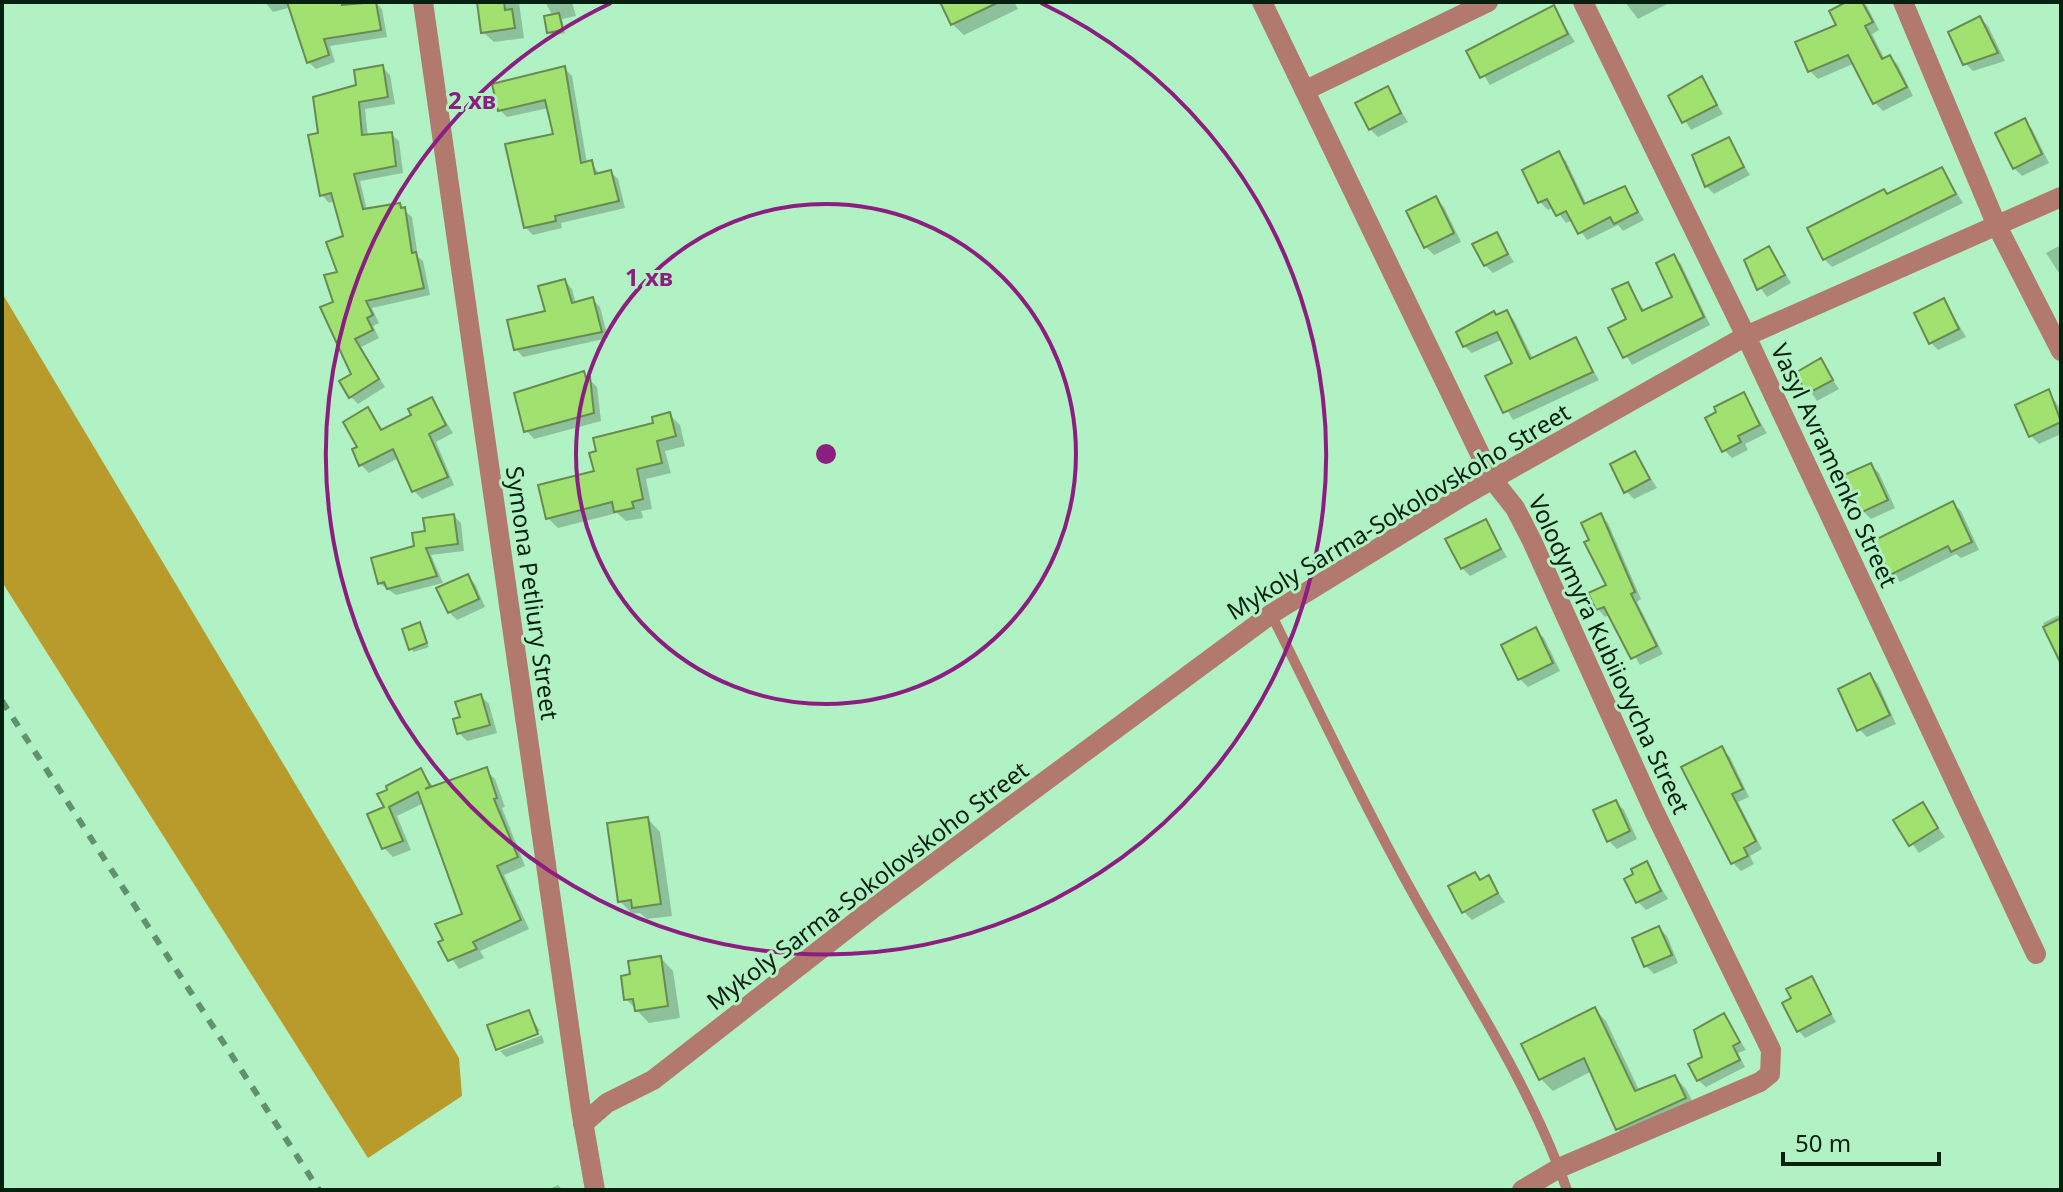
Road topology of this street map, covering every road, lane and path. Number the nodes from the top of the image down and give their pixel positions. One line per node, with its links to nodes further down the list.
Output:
1 (423, 2): 14 (street, Symona Petliury Street)
2 (1262, 2): 6 (street, Volodymyra Kubiiovycha Street)
3 (1488, 2): 6 (street)
4 (1583, 2): 9 (street, Vasyl Avramenko Street)
5 (1903, 2): 8 (street)
6 (1306, 90): 11 (street, Volodymyra Kubiiovycha Street)
7 (2061, 197): 8 (street, Mykoly Sarma-Sokolovskoho Street)
8 (1997, 226): 9 (street, Mykoly Sarma-Sokolovskoho Street); 10 (street)
9 (1746, 336): 11 (street, Mykoly Sarma-Sokolovskoho Street); 13 (street, Vasyl Avramenko Street)
10 (2061, 351)
11 (1492, 479): 12 (street, Mykoly Sarma-Sokolovskoho Street); 15 (street, Volodymyra Kubiiovycha Street)
12 (1271, 614): 14 (street, Mykoly Sarma-Sokolovskoho Street); 15 (lane)
13 (2036, 954)
14 (583, 1124): 16 (street, Symona Petliury Street)
15 (1559, 1168): 17 (street); 18 (lane)
16 (595, 1190)
17 (1522, 1190)
18 (1567, 1190)

